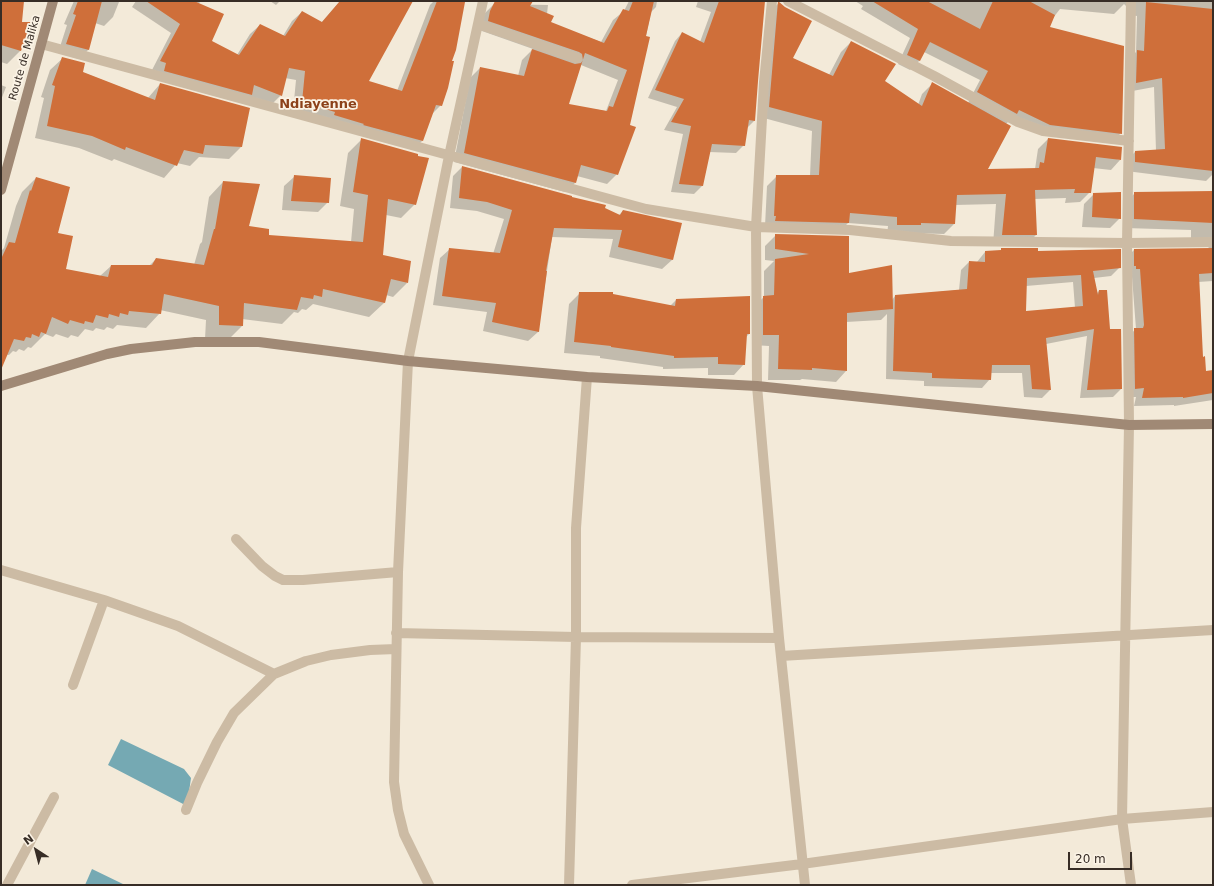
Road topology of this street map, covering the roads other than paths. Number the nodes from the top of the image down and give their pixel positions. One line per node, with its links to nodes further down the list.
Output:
1 (54, 1): 7 (street, Route de Malika)
2 (483, 1): 6 (street)
3 (772, 1): 12 (street)
4 (788, 1): 9 (street)
5 (1131, 1): 9 (street)
6 (478, 24): 8 (street); 10 (street)
7 (41, 44): 10 (street); 11 (street, Route de Malika)
8 (576, 58)
9 (1129, 141): 14 (street)
10 (449, 156): 12 (street); 15 (street)
11 (1, 190)
12 (756, 227): 14 (street); 18 (street)
13 (1213, 242): 14 (street)
14 (1128, 243): 20 (street)
15 (408, 361): 16 (street); 17 (street); 23 (street)
16 (587, 377): 18 (street); 28 (street)
17 (1, 386)
18 (757, 386): 20 (street); 29 (street)
19 (1213, 424): 20 (street)
20 (1129, 425): 27 (street)
21 (236, 539): 23 (street)
22 (1, 570): 24 (street)
23 (398, 572): 26 (street)
24 (104, 600): 32 (street); 33 (street)
25 (1213, 630): 27 (street)
26 (396, 633): 28 (street); 30 (street)
27 (1125, 635): 31 (street); 37 (street)
28 (576, 637): 29 (street); 41 (street)
29 (779, 638): 31 (street)
30 (396, 649): 32 (street); 40 (street)
31 (781, 656): 38 (street)
32 (274, 674): 35 (street)
33 (73, 685)
34 (54, 797): 39 (street)
35 (186, 810)
36 (1213, 812): 37 (street)
37 (1122, 818): 38 (street); 44 (street)
38 (802, 864): 42 (street); 43 (street)
39 (7, 885)
40 (429, 885)
41 (569, 885)
42 (632, 885)
43 (805, 885)
44 (1131, 885)

